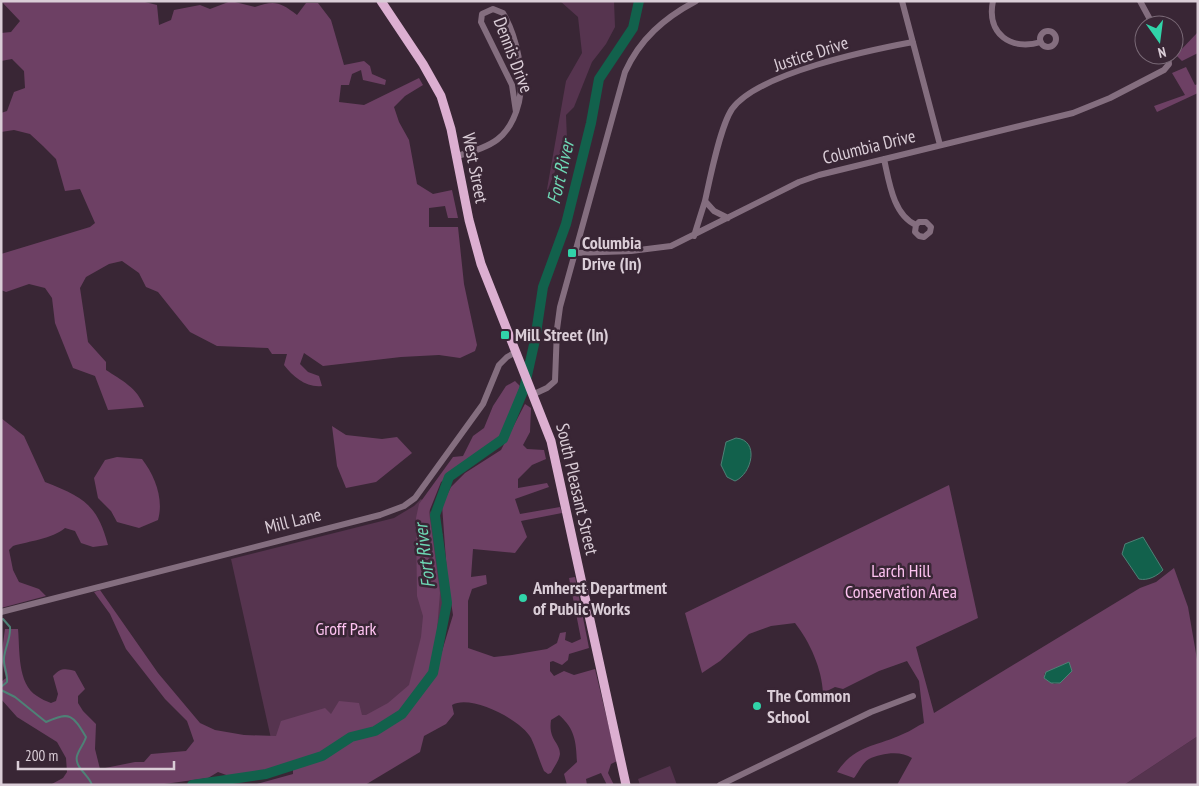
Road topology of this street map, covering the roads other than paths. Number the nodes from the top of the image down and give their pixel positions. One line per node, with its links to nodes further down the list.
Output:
1 (381, 1): 12 (main road, West Street)
2 (696, 1): 18 (street)
3 (902, 1): 7 (street)
4 (993, 1): 8 (street)
5 (1140, 1): 6 (street)
6 (1148, 15)
7 (913, 42): 11 (street); 14 (street, Justice Drive)
8 (1041, 42)
9 (1166, 65): 11 (street, Columbia Drive)
10 (516, 112): 10 (street, Dennis Drive); 12 (street, Dennis Drive)
11 (940, 145): 13 (street, Columbia Drive)
12 (457, 156): 19 (main road, West Street)
13 (884, 159): 15 (street, Columbia Drive); 16 (street)
14 (705, 201): 15 (street); 17 (street, Justice Drive)
15 (728, 218): 17 (street, Columbia Drive)
16 (916, 225)
17 (694, 236): 18 (street, Columbia Drive)
18 (575, 253): 20 (street)
19 (516, 352): 20 (main road, South Pleasant Street); 21 (street, Mill Lane)
20 (532, 390): 23 (main road, South Pleasant Street)
21 (1, 612)
22 (914, 696): 24 (street)
23 (626, 785)
24 (720, 785)

